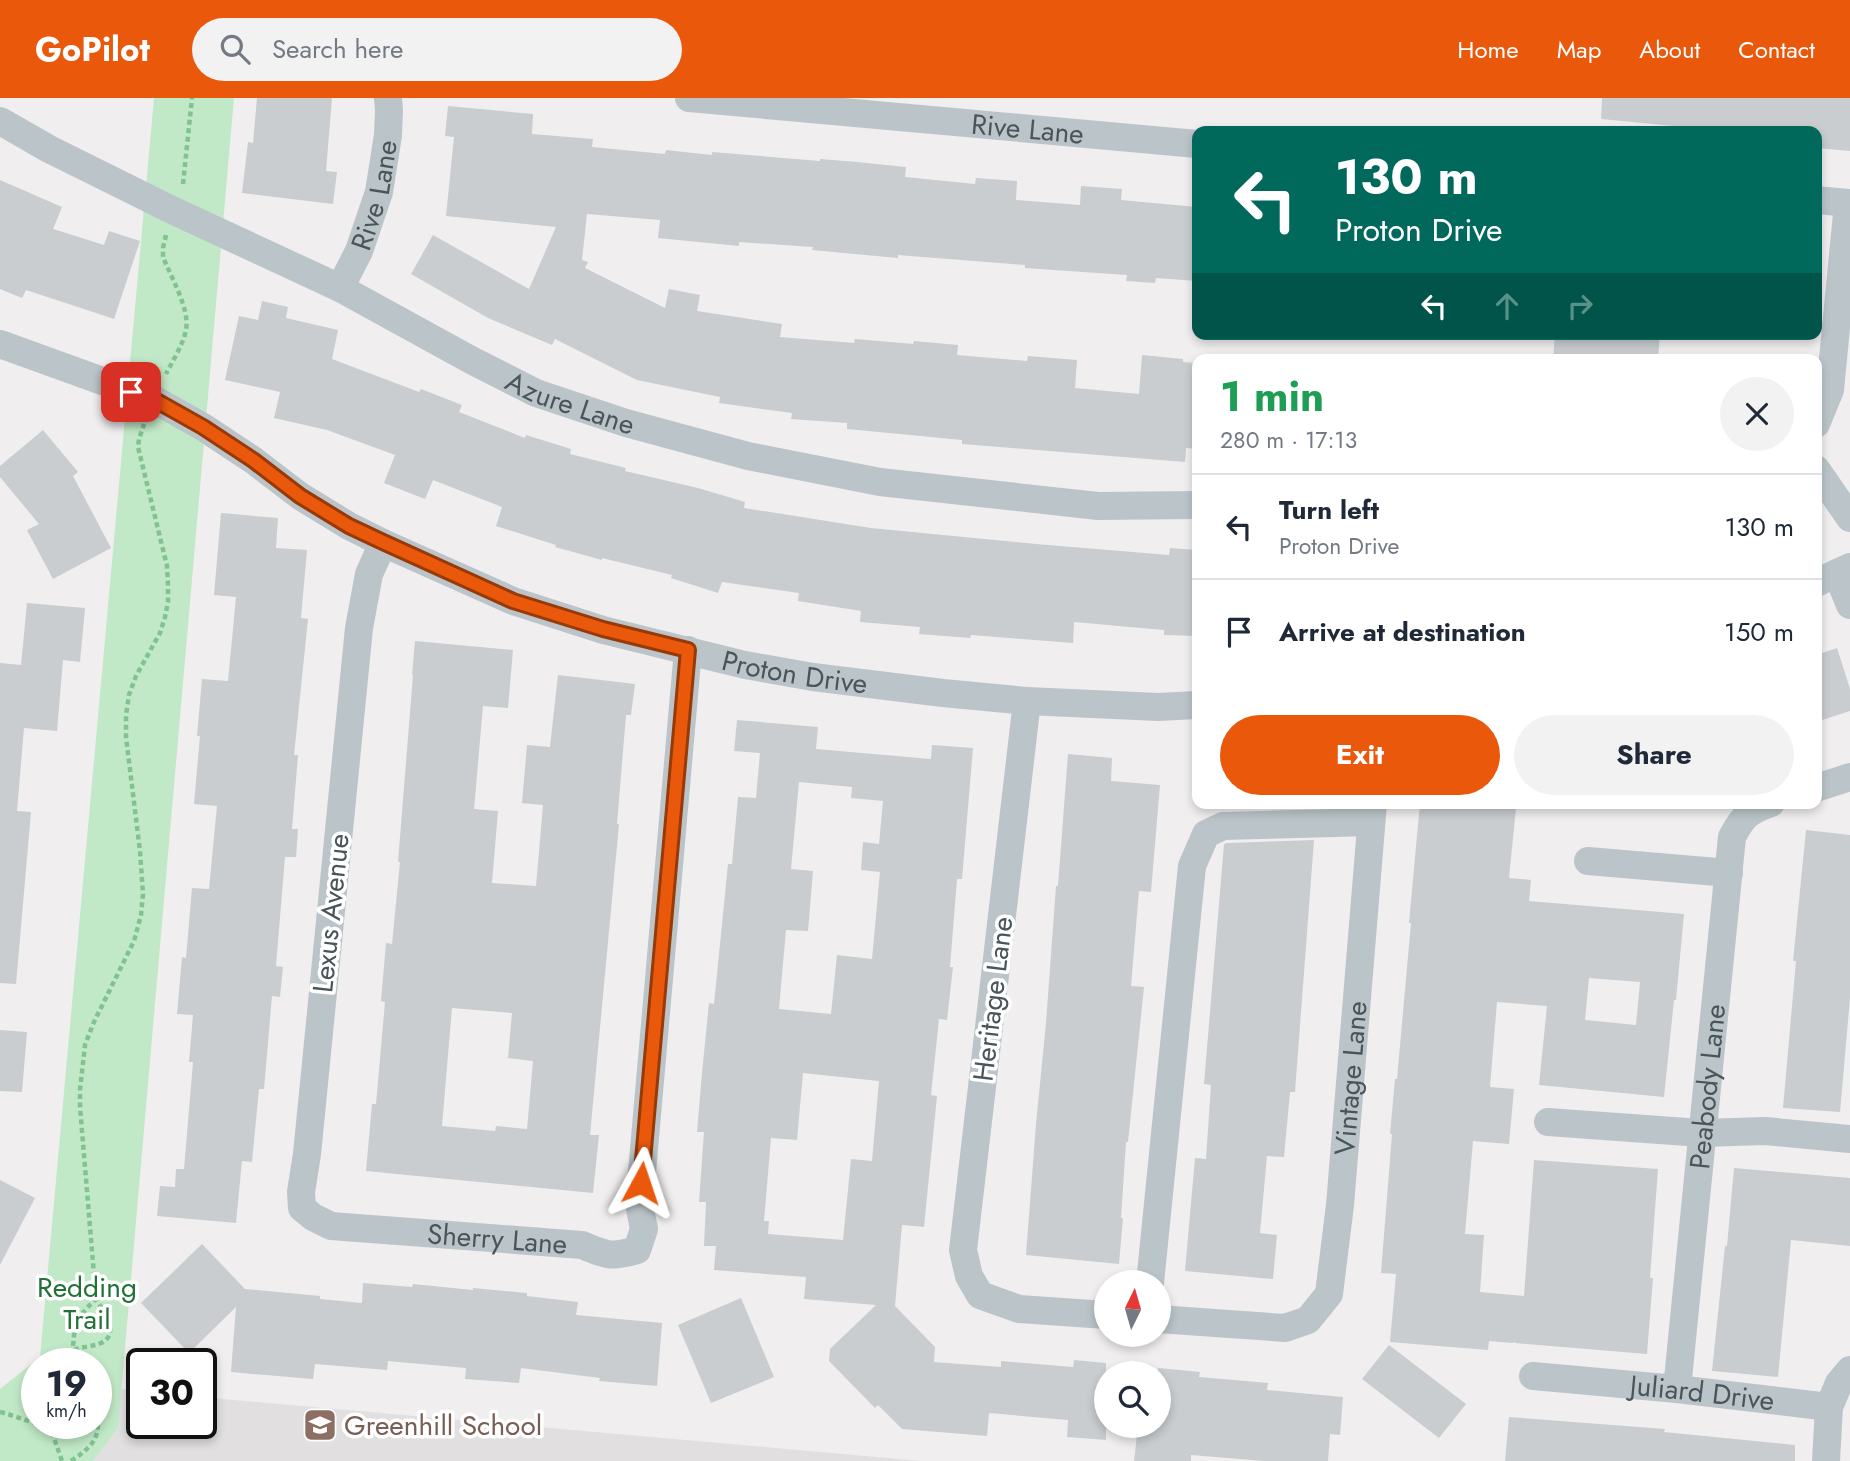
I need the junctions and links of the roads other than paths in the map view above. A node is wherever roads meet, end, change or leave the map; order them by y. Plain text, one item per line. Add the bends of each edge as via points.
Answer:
1 (388, 98) edge
2 (689, 98) edge
3 (0, 121) edge
4 (1192, 144) edge
5 (1822, 201) edge
6 (1849, 203) edge
7 (340, 288) junction
8 (0, 344) edge
9 (1822, 409) edge
10 (1822, 478) edge
11 (1192, 505) edge
12 (1850, 518) edge
13 (383, 542) junction
14 (1834, 574) edge
15 (1850, 606) edge
16 (688, 650) junction
17 (1027, 701) junction
18 (1192, 705) edge
19 (1850, 777) edge
20 (1822, 786) edge
21 (1753, 809) edge
22 (1372, 812) edge
23 (1588, 861) dead end
24 (1730, 873) junction
25 (1548, 1122) dead end
26 (1701, 1133) junction
27 (1850, 1139) edge
28 (376, 1230) joint
29 (1151, 1270) edge
30 (1094, 1314) edge
31 (1171, 1320) edge
32 (1850, 1370) edge
33 (1533, 1376) dead end
34 (1676, 1388) junction
35 (1829, 1407) junction
36 (1826, 1461) edge

1 - 7 street, Rive Lane via 388,135 379,192 359,251
2 - 4 street, Rive Lane
3 - 7 street, Azure Lane via 174,211
5 - 6 street
6 - 9 street via 1830,390
7 - 11 street, Azure Lane via 536,393 748,456 894,484 1098,506
8 - 13 street, Proton Drive via 155,400 253,460 300,496
10 - 12 street
13 - 16 street, Proton Drive via 513,601
13 - 28 street, Lexus Avenue via 369,574 359,628 300,1192 302,1208 313,1217 331,1226
14 - 15 street
16 - 17 street, Proton Drive via 813,677
16 - 28 street, Sherry Lane via 641,1183 644,1228 637,1250 608,1256 582,1245
17 - 18 street, Proton Drive
17 - 30 street, Heritage Lane via 963,1250 979,1295 1019,1309
19 - 20 street
21 - 24 street, Peabody Lane via 1732,837
22 - 29 street via 1223,826 1206,834 1192,866
22 - 31 street, Vintage Lane via 1329,1294 1308,1320 1285,1328
23 - 24 street
24 - 26 street, Peabody Lane
25 - 26 street
26 - 27 street via 1765,1131
26 - 34 street, Peabody Lane
32 - 35 street
33 - 34 street, Juliard Drive
34 - 35 street, Juliard Drive
35 - 36 street

